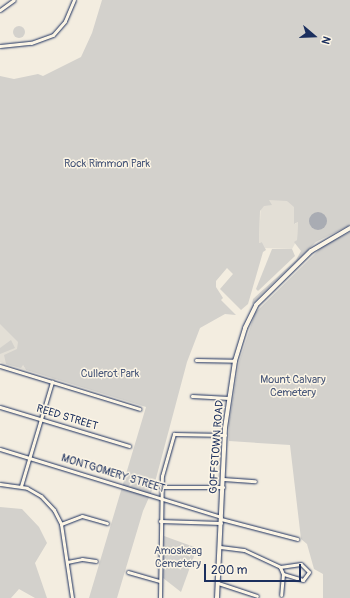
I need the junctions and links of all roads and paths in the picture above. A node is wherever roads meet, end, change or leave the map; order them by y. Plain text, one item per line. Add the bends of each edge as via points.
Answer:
1 (14, 0) edge
2 (74, 0) edge
3 (0, 10) edge
4 (0, 46) edge
5 (350, 228) edge
6 (196, 360) dead end
7 (235, 361) junction
8 (0, 366) edge
9 (52, 382) junction
10 (192, 396) dead end
11 (229, 398) junction
12 (0, 407) edge
13 (140, 409) dead end
14 (40, 420) junction
15 (225, 434) junction
16 (129, 446) dead end
17 (0, 449) edge
18 (29, 458) junction
19 (223, 479) junction
20 (255, 481) dead end
21 (0, 484) edge
22 (21, 486) junction
23 (161, 487) junction
24 (223, 487) junction
25 (160, 498) junction
26 (221, 520) junction
27 (160, 521) junction
28 (107, 523) dead end
29 (61, 524) junction
30 (298, 539) dead end
31 (220, 547) junction
32 (96, 561) dead end
33 (67, 562) junction
34 (280, 567) junction
35 (128, 572) dead end
36 (283, 574) junction
37 (160, 581) junction
38 (218, 583) junction
39 (281, 595) dead end
40 (257, 596) dead end
41 (72, 598) edge
42 (160, 598) edge
43 (217, 598) edge

1 - 3 street
2 - 4 street via 65,21 53,35 32,43
5 - 7 main road, GOFFSTOWN ROAD via 315,247 256,305 248,320
6 - 7 street
7 - 11 main road, GOFFSTOWN ROAD
8 - 9 street
9 - 13 street
9 - 14 street
10 - 11 street
11 - 15 main road, GOFFSTOWN ROAD
12 - 14 street, REED STREET
14 - 16 street, REED STREET
14 - 18 street
15 - 19 main road, GOFFSTOWN ROAD
15 - 23 street via 174,434 162,473
17 - 18 street, MONTGOMERY STREET
18 - 22 street
18 - 25 street, MONTGOMERY STREET
19 - 20 street
19 - 24 main road, GOFFSTOWN ROAD
21 - 22 street
22 - 29 street via 46,501
23 - 24 street
23 - 25 street
24 - 26 main road, GOFFSTOWN ROAD
25 - 26 street, MONTGOMERY STREET
25 - 27 street
26 - 27 street
26 - 30 street
26 - 31 main road, GOFFSTOWN ROAD
27 - 37 street
28 - 29 street via 82,516
29 - 33 street
31 - 34 street via 244,550
31 - 38 main road, GOFFSTOWN ROAD
32 - 33 street
33 - 41 street
34 - 36 street
34 - 36 street via 301,564 309,572 303,580
35 - 37 street
36 - 39 street
37 - 42 street
38 - 40 street
38 - 43 main road, GOFFSTOWN ROAD

